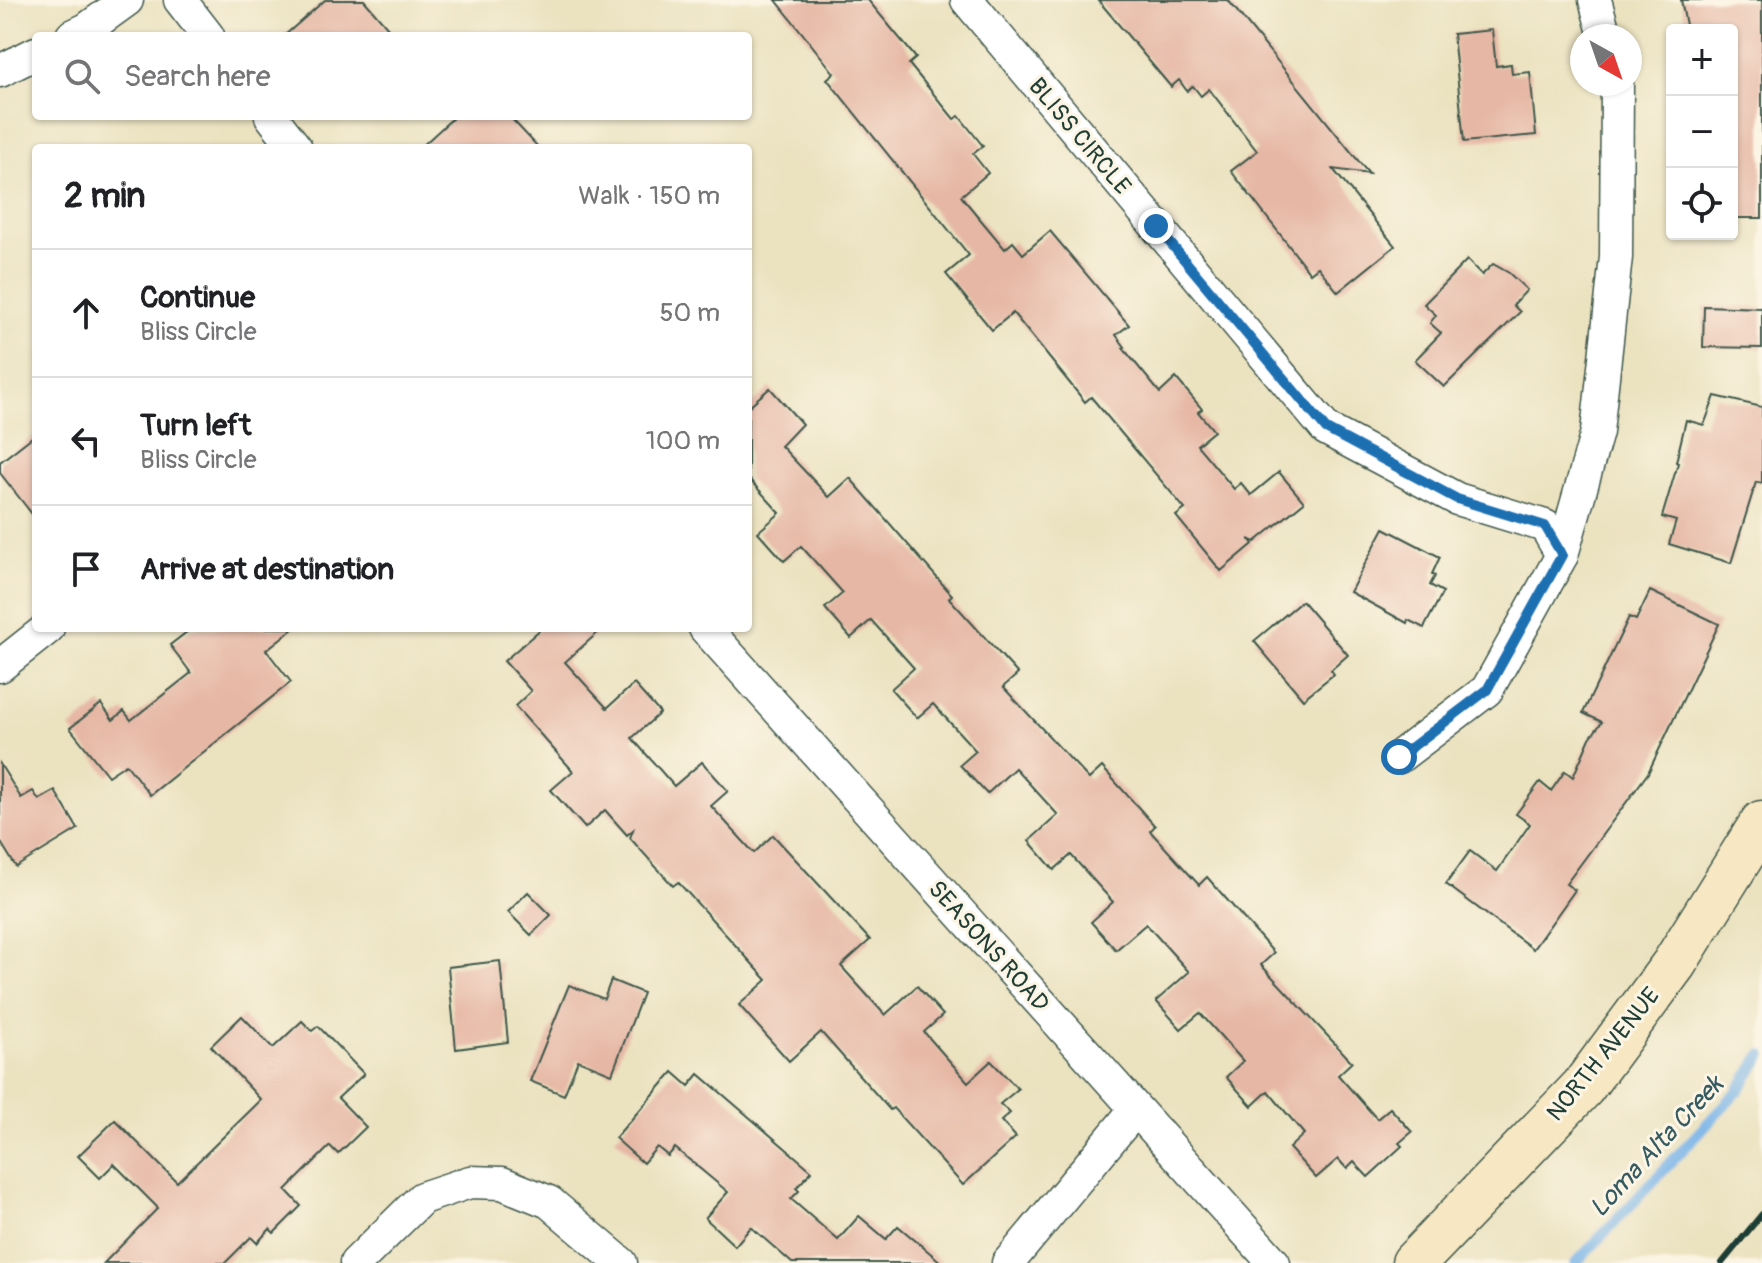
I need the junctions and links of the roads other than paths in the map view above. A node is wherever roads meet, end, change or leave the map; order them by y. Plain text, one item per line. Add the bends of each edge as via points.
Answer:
1 (127, 0) edge
2 (180, 0) edge
3 (967, 0) edge
4 (1595, 0) edge
5 (1602, 24) edge
6 (81, 32) edge
7 (205, 32) edge
8 (32, 55) edge
9 (0, 71) edge
10 (1617, 96) edge
11 (274, 120) edge
12 (293, 144) edge
13 (1562, 555) junction
14 (43, 632) edge
15 (709, 632) edge
16 (0, 666) edge
17 (1399, 757) dead end
18 (1762, 823) edge
19 (1135, 1110) junction
20 (356, 1263) edge
21 (621, 1263) edge
22 (1008, 1263) edge
23 (1274, 1263) edge
24 (1414, 1263) edge

1 - 6 street
2 - 7 street
3 - 13 street, BLISS CIRCLE via 1326,429 1457,499 1545,526
4 - 5 street
8 - 9 street
10 - 13 street via 1616,257 1597,432
11 - 12 street
13 - 17 street via 1487,690
14 - 16 street
15 - 19 street, SEASONS ROAD
18 - 24 main road, NORTH AVENUE via 1674,964 1583,1087
19 - 22 street
19 - 23 street, SEASONS ROAD
20 - 21 street via 422,1198 470,1182 502,1183 549,1202

